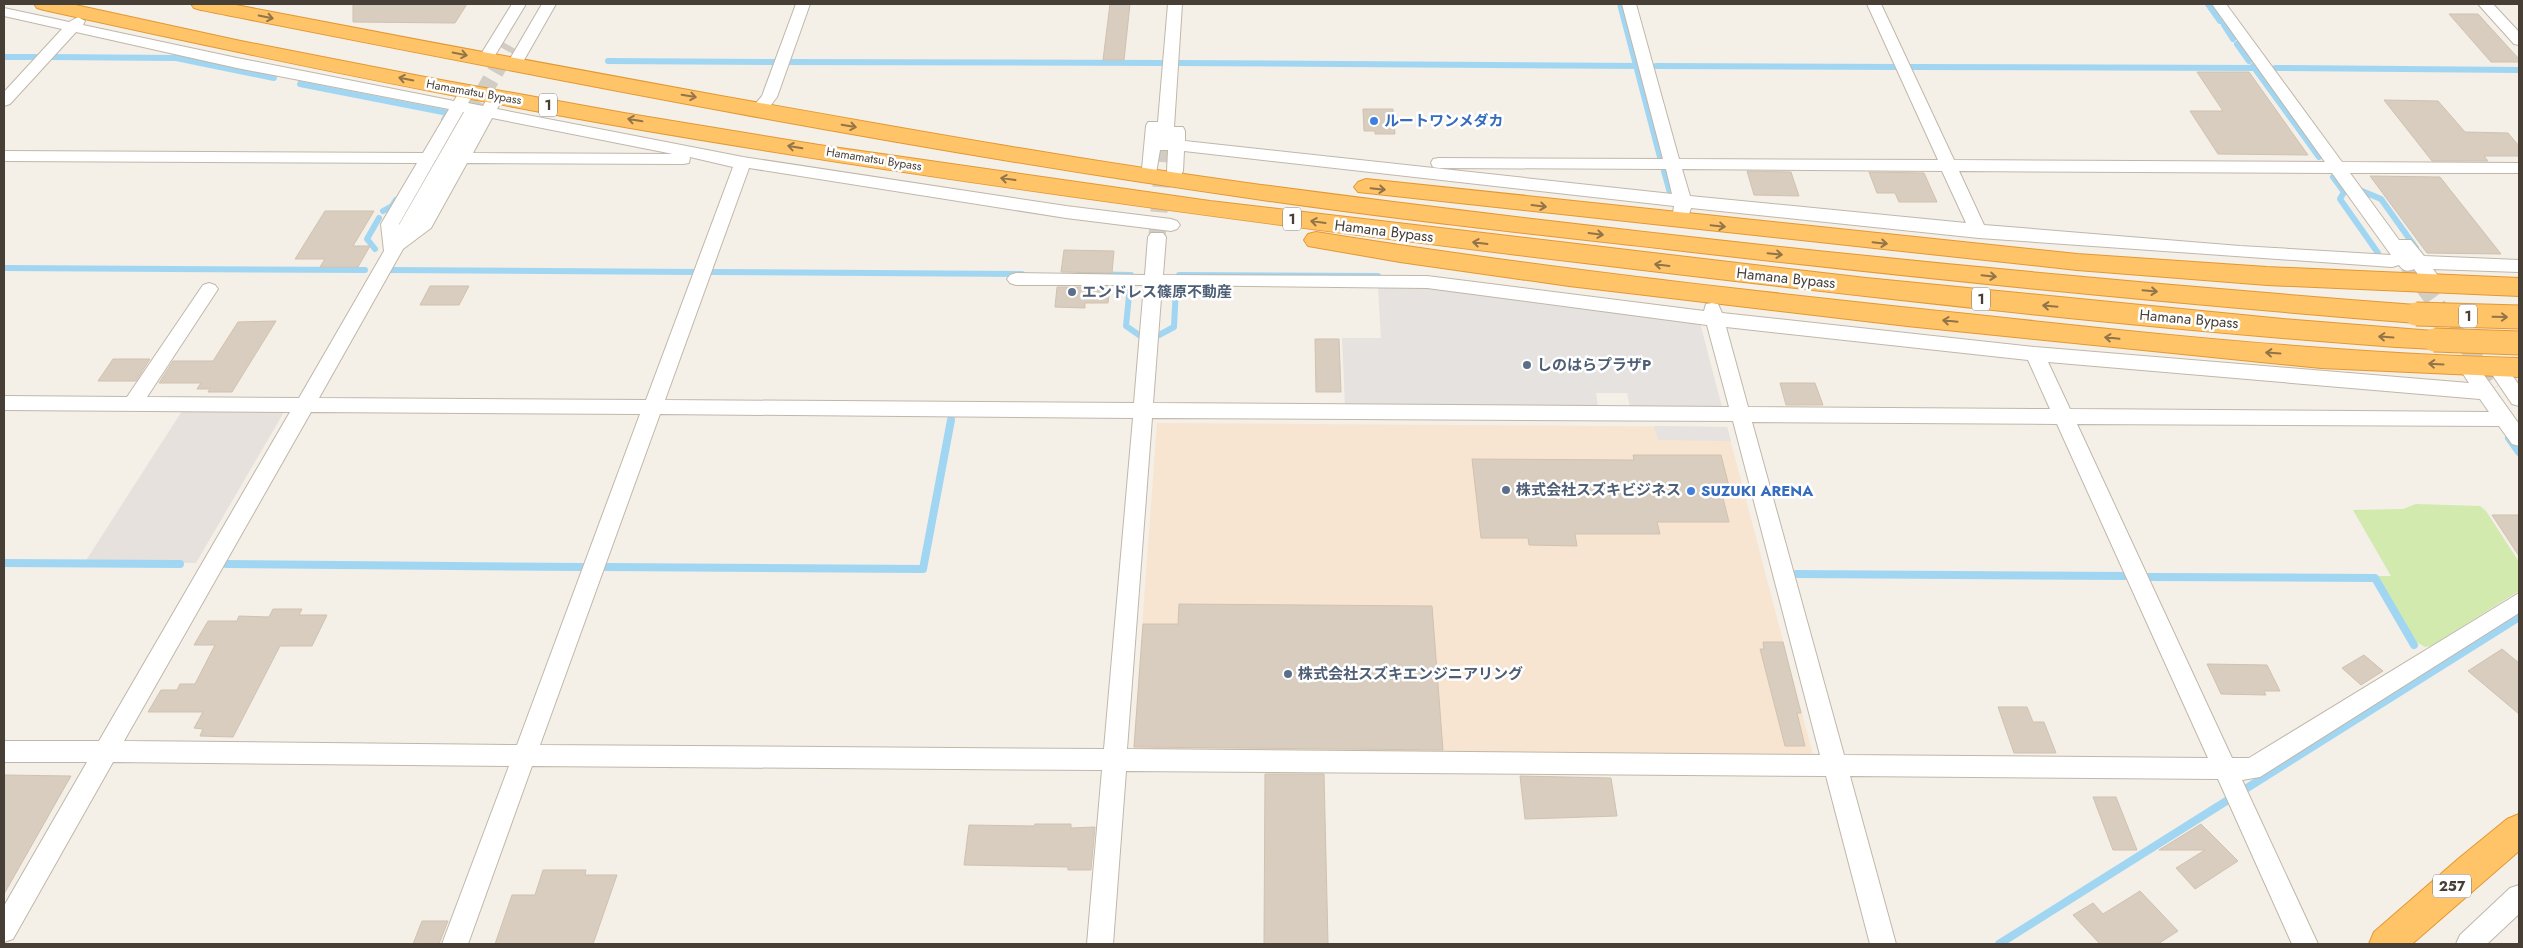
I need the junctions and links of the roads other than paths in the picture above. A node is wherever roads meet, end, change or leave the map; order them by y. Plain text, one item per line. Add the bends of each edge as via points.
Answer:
1 (44, 4) edge
2 (201, 4) edge
3 (519, 4) edge
4 (534, 4) edge
5 (549, 4) edge
6 (803, 4) edge
7 (1175, 4) edge
8 (1629, 4) edge
9 (1874, 4) edge
10 (2218, 4) edge
11 (2485, 4) edge
12 (95, 9) edge
13 (4, 12) edge
14 (71, 27) junction
15 (2519, 41) edge
16 (512, 55) junction
17 (486, 59) junction
18 (1170, 74) junction
19 (4, 101) edge
20 (476, 104) junction
21 (759, 109) junction
22 (1170, 145) junction
23 (4, 156) edge
24 (429, 158) junction
25 (462, 158) junction
26 (744, 162) junction
27 (1068, 164) junction
28 (1672, 164) junction
29 (1949, 166) junction
30 (2337, 167) junction
31 (2519, 168) edge
32 (1150, 169) junction
33 (1404, 170) junction
34 (1174, 171) junction
35 (1056, 186) junction
36 (2355, 192) junction
37 (1682, 212) junction
38 (1158, 221) junction
39 (1979, 232) junction
40 (392, 250) junction
41 (2519, 266) edge
42 (2406, 268) junction
43 (1016, 279) dead end
44 (1140, 280) junction
45 (1167, 280) junction
46 (2519, 288) edge
47 (209, 289) dead end
48 (1710, 295) junction
49 (2519, 317) edge
50 (1714, 319) junction
51 (1149, 334) junction
52 (2519, 343) edge
53 (2035, 354) junction
54 (2499, 379) edge
55 (2519, 399) edge
56 (4, 403) edge
57 (132, 404) junction
58 (304, 405) junction
59 (653, 407) junction
60 (1143, 410) junction
61 (1740, 414) junction
62 (2063, 416) junction
63 (2512, 419) edge
64 (2519, 439) edge
65 (2519, 602) edge
66 (4, 750) edge
67 (106, 751) junction
68 (525, 756) junction
69 (1115, 760) junction
70 (1835, 766) junction
71 (2225, 769) junction
72 (2519, 830) edge
73 (2519, 897) edge
74 (4, 930) edge
75 (455, 944) edge
76 (1100, 944) edge
77 (1883, 944) edge
78 (2305, 944) edge
79 (2386, 944) edge
80 (2469, 944) edge

1 - 12 highway, Hamamatsu Bypass / 1
2 -> 17 highway, Hamamatsu Bypass / 1
3 - 17 street
4 - 16 street
5 - 16 street
6 - 21 street via 769,97
7 - 18 street
8 - 28 street
9 - 29 street
10 - 30 street
11 - 15 street
12 - 14 street
20 -> 12 highway, Hamamatsu Bypass / 1
13 - 14 street
14 - 19 street
14 - 20 street via 237,63
16 - 17 highway, Hamamatsu Bypass / 1
16 -> 21 highway, Hamamatsu Bypass / 1
18 - 22 street via 1180,96
18 - 32 street via 1156,96
20 - 24 street
20 - 25 street
20 - 26 street
35 -> 20 highway, Hamamatsu Bypass / 1 via 716,134
20 - 40 street
21 -> 27 highway, Hamamatsu Bypass / 1
22 - 33 street
22 - 34 street
23 - 24 street
24 - 40 street via 390,224
25 - 26 street
25 - 40 street via 425,224
26 - 38 street via 1066,212
26 - 59 street
27 - 32 highway
27 -> 49 highway, Hamana Bypass / 1, bridge via 1253,191 1683,244 2334,309
28 - 29 street
28 - 33 street via 1405,163
28 - 37 street
29 - 30 street
29 - 39 street
30 - 31 street
30 - 36 street
32 - 34 highway
33 - 37 street
34 -> 37 highway
35 - 38 highway
52 -> 35 highway, Hamana Bypass / 1, bridge via 2347,334 2027,304 1693,268
36 - 42 street via 2386,218
36 - 42 street via 2360,218
37 - 39 street
37 -> 42 highway via 2077,262 2258,276
38 - 44 street
38 - 45 street
38 - 48 highway via 1294,236 1448,261
38 - 51 street
39 - 42 street
40 - 58 street
41 - 42 street
42 - 46 highway via 2435,284
43 - 44 street
44 - 51 street via 1138,305
45 - 50 street via 1427,282
45 - 51 street via 1165,305
47 - 57 street
48 - 50 street
54 -> 48 highway via 2467,366 2255,352
50 - 53 street
50 - 61 street
51 - 60 street
53 - 54 street
53 - 62 street
54 - 55 street
54 - 63 street
56 - 57 street
57 - 58 street
58 - 59 street
58 - 67 street
59 - 60 street
59 - 68 street
60 - 61 street
60 - 69 street
61 - 62 street
61 - 70 street
62 - 63 street
62 - 71 street
63 - 64 street
65 - 71 street via 2252,769
66 - 67 street
67 - 68 street
67 - 74 street
68 - 69 street
68 - 75 street
69 - 70 street
69 - 76 street
70 - 71 street
70 - 77 street
71 - 78 street
72 - 79 highway, 257
73 - 80 street

